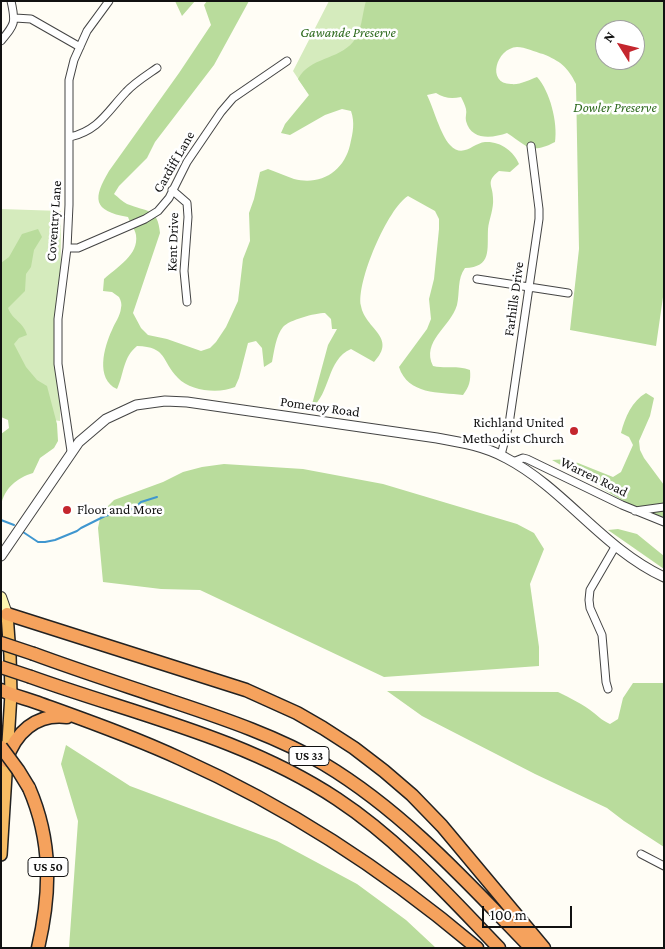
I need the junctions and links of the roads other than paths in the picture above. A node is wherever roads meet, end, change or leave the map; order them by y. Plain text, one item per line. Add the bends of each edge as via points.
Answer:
1 (11, 1) edge
2 (109, 1) edge
3 (15, 18) junction
4 (1, 41) edge
5 (80, 47) junction
6 (287, 60) dead end
7 (157, 68) dead end
8 (70, 137) junction
9 (531, 146) dead end
10 (172, 190) junction
11 (67, 248) junction
12 (477, 279) dead end
13 (529, 287) junction
14 (568, 294) dead end
15 (187, 302) dead end
16 (72, 452) junction
17 (501, 455) junction
18 (513, 462) junction
19 (664, 507) edge
20 (635, 511) junction
21 (664, 522) edge
22 (615, 547) junction
23 (1, 556) edge
24 (664, 577) edge
25 (1, 597) edge
26 (6, 614) junction
27 (1, 643) edge
28 (1, 667) edge
29 (608, 689) dead end
30 (6, 692) edge
31 (80, 719) junction
32 (1, 747) edge
33 (6, 761) junction
34 (641, 854) dead end
35 (1, 855) edge
36 (664, 866) edge
37 (38, 948) edge
38 (477, 948) edge
39 (499, 948) edge
40 (531, 948) edge
41 (544, 948) edge

1 - 3 street
2 - 5 street, Coventry Lane via 87,31
3 - 4 street
3 - 5 street via 31,19
5 - 8 street, Coventry Lane via 69,80
6 - 10 street, Cardiff Lane via 234,98 221,112
7 - 8 street via 127,90 97,125
8 - 11 street, Coventry Lane
9 - 13 street, Farhills Drive via 540,209
10 - 11 street, Cardiff Lane via 158,210 145,219 78,248
10 - 15 street, Kent Drive via 187,203 184,271
11 - 16 street, Coventry Lane via 58,319 58,364
12 - 13 street
13 - 14 street
13 - 17 street, Farhills Drive via 509,424
16 - 17 street, Pomeroy Road via 90,431 115,414 136,405 173,400 444,439
16 - 23 street, Pomeroy Road
17 - 18 street, Pomeroy Road
18 - 20 street, Warren Road via 527,459
18 - 22 street, Pomeroy Road via 540,481
19 - 20 street
20 - 21 street, Warren Road
22 - 24 street, Pomeroy Road
22 - 29 street via 590,590 588,600 602,635
25 - 26 main road
26 - 30 highway via 10,655
26 - 41 highway via 246,690 323,728 412,795
27 - 40 highway, US 33, bridge via 234,723 324,764 405,823
28 - 39 highway, US 33, bridge via 213,738 322,789 400,847
30 - 31 highway
30 - 33 highway
31 - 33 highway via 59,716 32,724 10,748
31 - 38 highway via 181,759 295,817 392,879
32 - 37 highway, US 50, bridge via 28,788 43,829 48,859 48,891
33 - 35 highway
34 - 36 street

